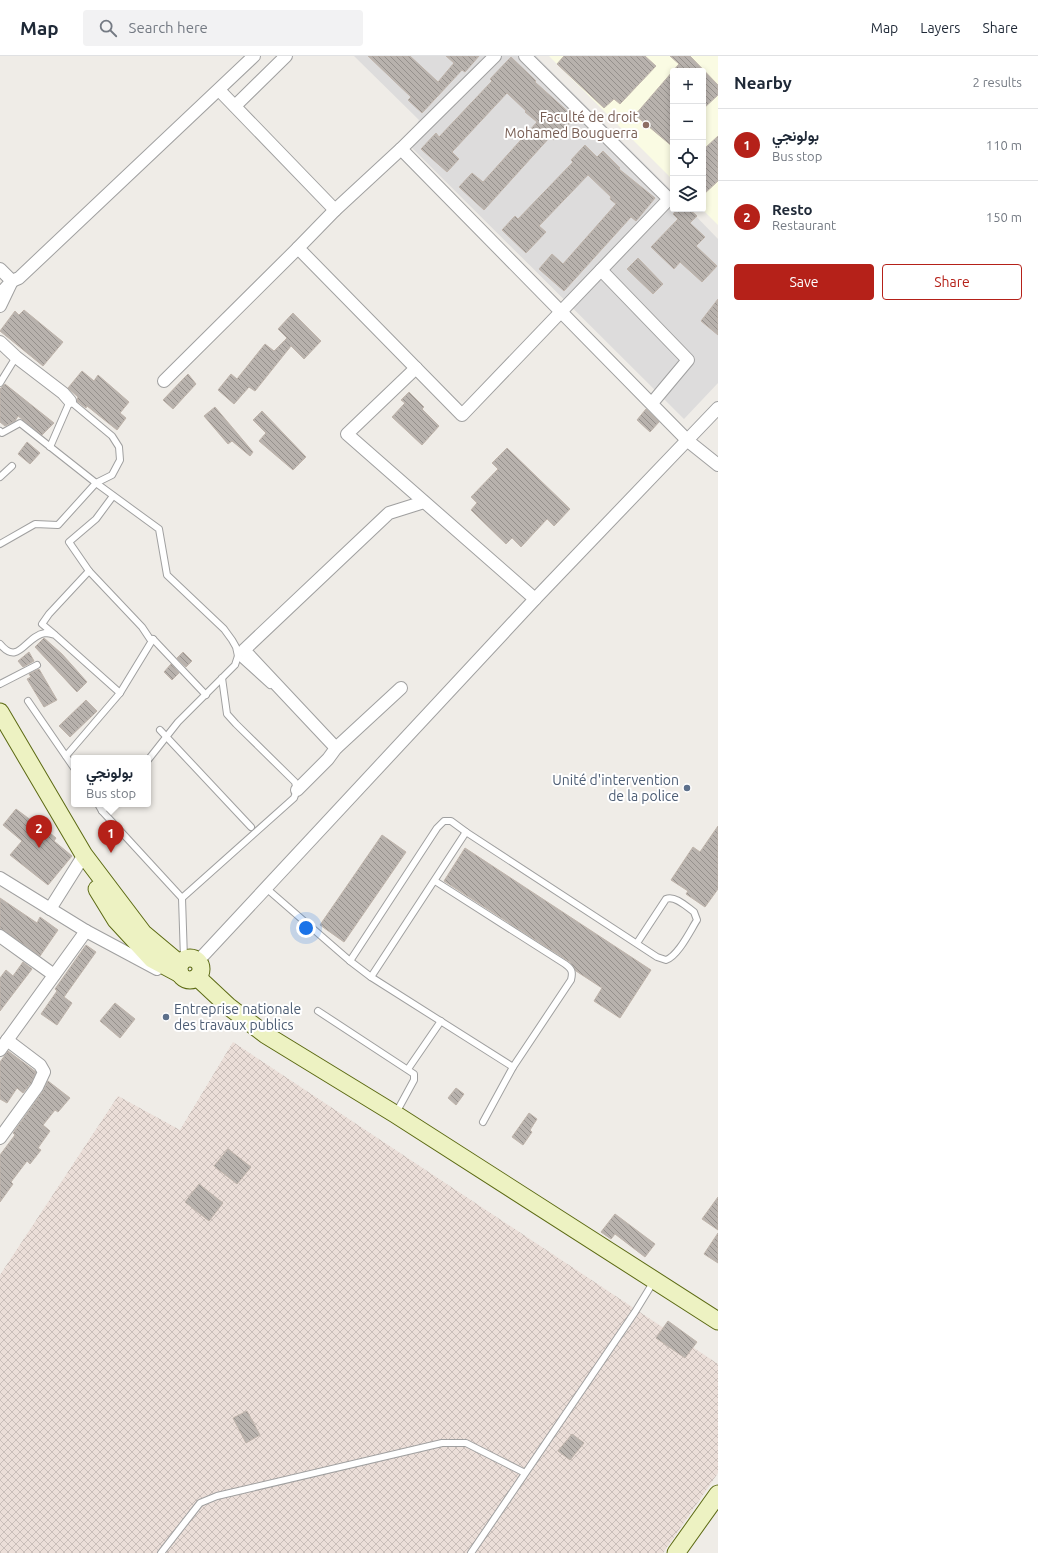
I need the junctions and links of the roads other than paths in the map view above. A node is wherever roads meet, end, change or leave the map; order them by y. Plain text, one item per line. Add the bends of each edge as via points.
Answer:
1 (254, 56) edge
2 (286, 56) edge
3 (495, 56) edge
4 (525, 56) edge
5 (218, 90) junction
6 (235, 106) junction
7 (401, 149) junction
8 (335, 210) junction
9 (298, 248) junction
10 (0, 269) edge
11 (601, 270) junction
12 (12, 282) junction
13 (0, 294) edge
14 (0, 306) edge
15 (562, 311) junction
16 (0, 342) edge
17 (16, 357) junction
18 (416, 368) junction
19 (164, 381) dead end
20 (0, 383) edge
21 (70, 401) junction
22 (652, 403) junction
23 (718, 408) edge
24 (0, 431) edge
25 (688, 440) junction
26 (50, 447) junction
27 (718, 464) edge
28 (12, 466) dead end
29 (0, 477) edge
30 (96, 483) junction
31 (113, 496) junction
32 (424, 502) junction
33 (0, 544) edge
34 (89, 571) junction
35 (535, 600) junction
36 (55, 635) junction
37 (153, 639) junction
38 (0, 644) edge
39 (238, 656) junction
40 (37, 665) dead end
41 (222, 678) junction
42 (0, 684) edge
43 (401, 688) dead end
44 (120, 693) junction
45 (206, 695) junction
46 (28, 701) dead end
47 (0, 712) edge
48 (160, 730) dead end
49 (167, 737) junction
50 (336, 748) junction
51 (66, 756) junction
52 (151, 756) edge
53 (71, 764) edge
54 (297, 790) junction
55 (100, 807) edge
56 (106, 807) edge
57 (102, 811) junction
58 (250, 827) dead end
59 (466, 832) junction
60 (84, 855) junction
61 (0, 878) edge
62 (435, 881) junction
63 (266, 888) junction
64 (182, 898) junction
65 (50, 909) junction
66 (86, 931) junction
67 (0, 936) edge
68 (637, 943) junction
69 (350, 961) junction
70 (187, 969) junction
71 (54, 974) junction
72 (371, 977) junction
73 (318, 1011) dead end
74 (441, 1022) junction
75 (3, 1045) edge
76 (513, 1067) junction
77 (408, 1069) junction
78 (395, 1114) junction
79 (483, 1122) dead end
80 (0, 1138) edge
81 (655, 1279) junction
82 (718, 1321) edge
83 (525, 1474) junction
84 (718, 1494) edge
85 (161, 1553) edge
86 (471, 1553) edge
87 (676, 1553) edge

1 - 5 street
2 - 6 street
3 - 7 street
4 - 11 street via 669,199
5 - 6 street
5 - 12 street
6 - 8 street
7 - 8 street
7 - 15 street
8 - 9 street
9 - 18 street
9 - 19 street
10 - 12 street
11 - 15 street
11 - 22 street via 688,360
12 - 13 street
12 - 14 street
15 - 18 street via 462,415
15 - 22 street
16 - 17 street
17 - 20 lane
17 - 21 street
18 - 32 street via 347,434
21 - 26 lane
21 - 30 lane via 112,436 119,447 120,460 112,475
22 - 25 street
23 - 25 street
24 - 26 lane via 2,433 20,423
25 - 27 street
25 - 35 street
26 - 30 lane
28 - 29 lane
30 - 31 lane
30 - 33 lane via 58,525 35,524
31 - 34 lane via 96,519 69,542
31 - 39 lane via 159,529 167,575 224,629 236,647
32 - 35 street
32 - 50 street via 389,513 244,650
34 - 36 lane via 42,624
34 - 37 lane via 142,627 150,640
35 - 63 street
36 - 38 lane via 46,633 35,637 17,652 11,653
36 - 44 lane
37 - 44 lane
37 - 45 lane
39 - 41 lane via 235,665
39 - 50 lane
40 - 42 lane
41 - 45 lane
41 - 54 lane via 227,714 295,782
43 - 50 street
44 - 51 lane
45 - 49 lane via 178,722
46 - 51 lane
47 - 60 main road
48 - 49 lane
49 - 52 lane
49 - 58 lane
50 - 54 street
51 - 53 lane
54 - 64 lane via 287,806
55 - 57 lane
56 - 57 lane
57 - 64 lane
59 - 62 lane
59 - 68 lane
59 - 69 lane via 451,821 444,821 437,828
60 - 65 street
60 - 70 main road via 143,933
61 - 65 street
62 - 72 lane
62 - 76 lane via 566,964 573,973 571,980
63 - 69 lane
63 - 70 street
64 - 70 lane
65 - 66 street
66 - 70 street via 156,969
66 - 71 street
67 - 71 street
68 - 68 lane via 657,957 670,959 697,920 694,912 674,898 666,899
69 - 72 lane
70 - 78 main road via 228,1006 266,1035
71 - 75 street
72 - 74 lane
73 - 77 lane
74 - 76 lane
74 - 77 lane
75 - 80 street via 40,1065 44,1072 37,1087
76 - 79 lane
77 - 78 lane via 414,1074 414,1080
78 - 81 main road
81 - 82 main road
81 - 83 lane
83 - 85 lane via 466,1443 442,1443 217,1496 200,1503
83 - 86 lane
84 - 87 main road

